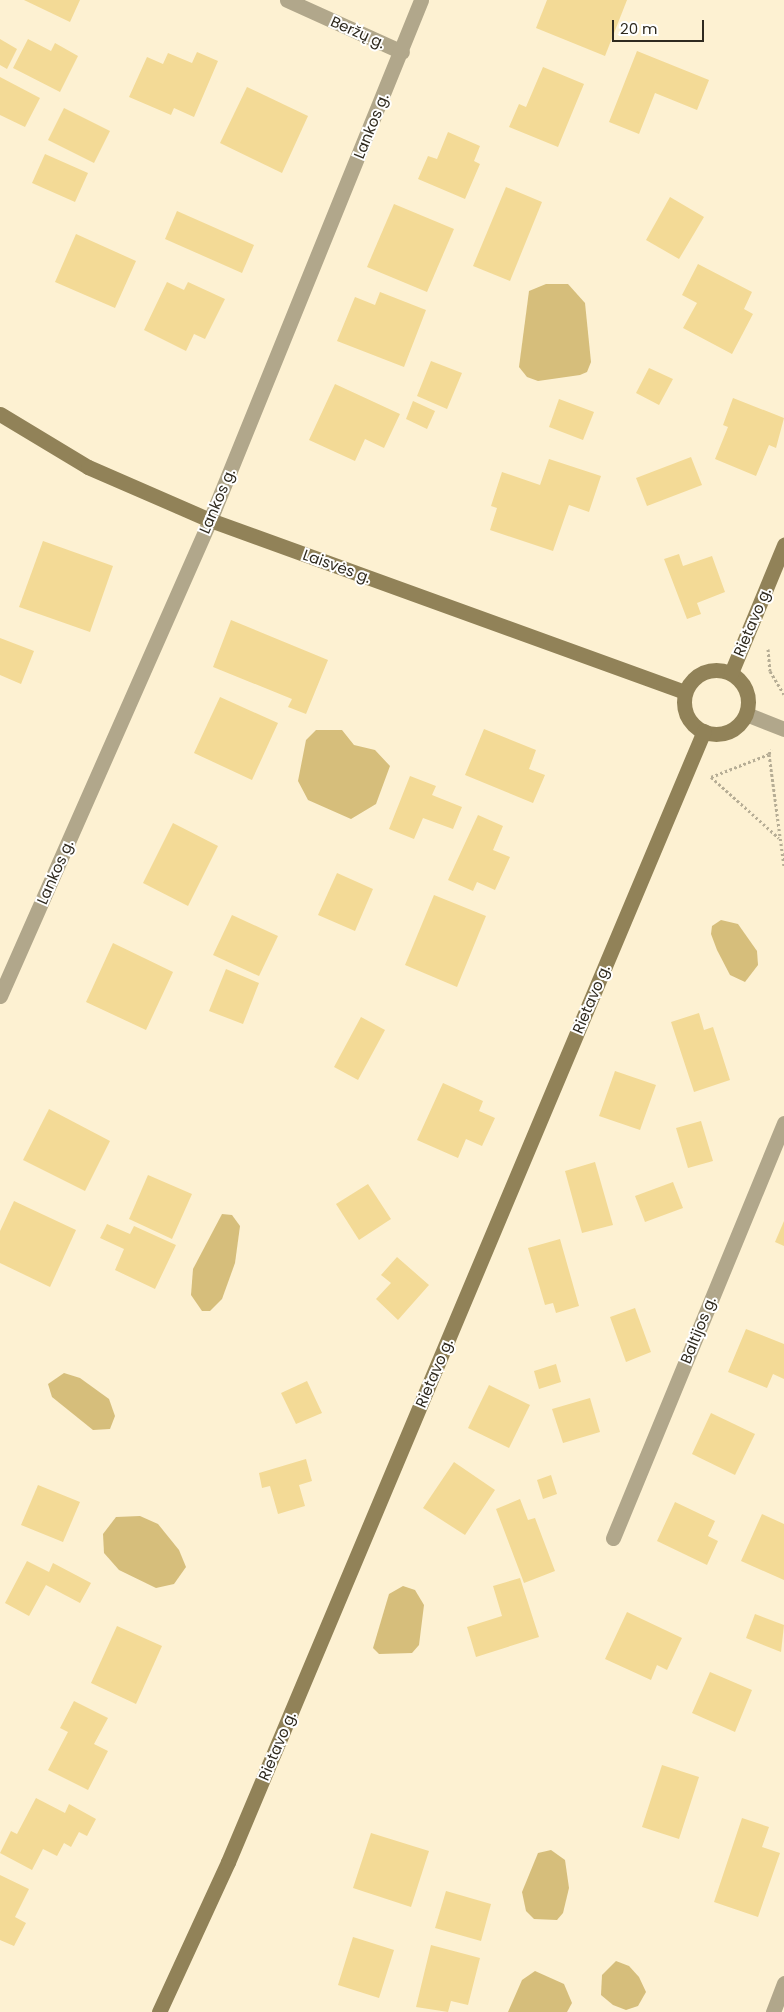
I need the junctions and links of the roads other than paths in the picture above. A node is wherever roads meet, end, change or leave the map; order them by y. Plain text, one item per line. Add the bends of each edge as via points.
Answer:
1 (287, 0) edge
2 (421, 0) edge
3 (402, 52) junction
4 (0, 414) edge
5 (210, 520) junction
6 (784, 545) edge
7 (731, 672) junction
8 (685, 692) junction
9 (746, 714) junction
10 (781, 728) edge
11 (704, 731) junction
12 (0, 996) edge
13 (784, 1123) edge
14 (612, 1538) dead end
15 (784, 1983) edge
16 (159, 2012) edge
17 (773, 2012) edge

1 - 3 street, Beržų g.
2 - 3 street, Lankos g.
3 - 5 street, Lankos g.
4 - 5 main road, Laisvės g. via 88,467
5 - 8 main road, Laisvės g.
5 - 12 street, Lankos g.
6 - 7 main road, Rietavo g.
7 - 8 main road via 709,670 691,682
7 - 9 main road via 744,686
8 - 11 main road via 689,719
9 - 10 street
9 - 11 main road via 728,732
11 - 16 main road, Rietavo g. via 228,1862
13 - 14 street, Baltijos g.
15 - 17 street

